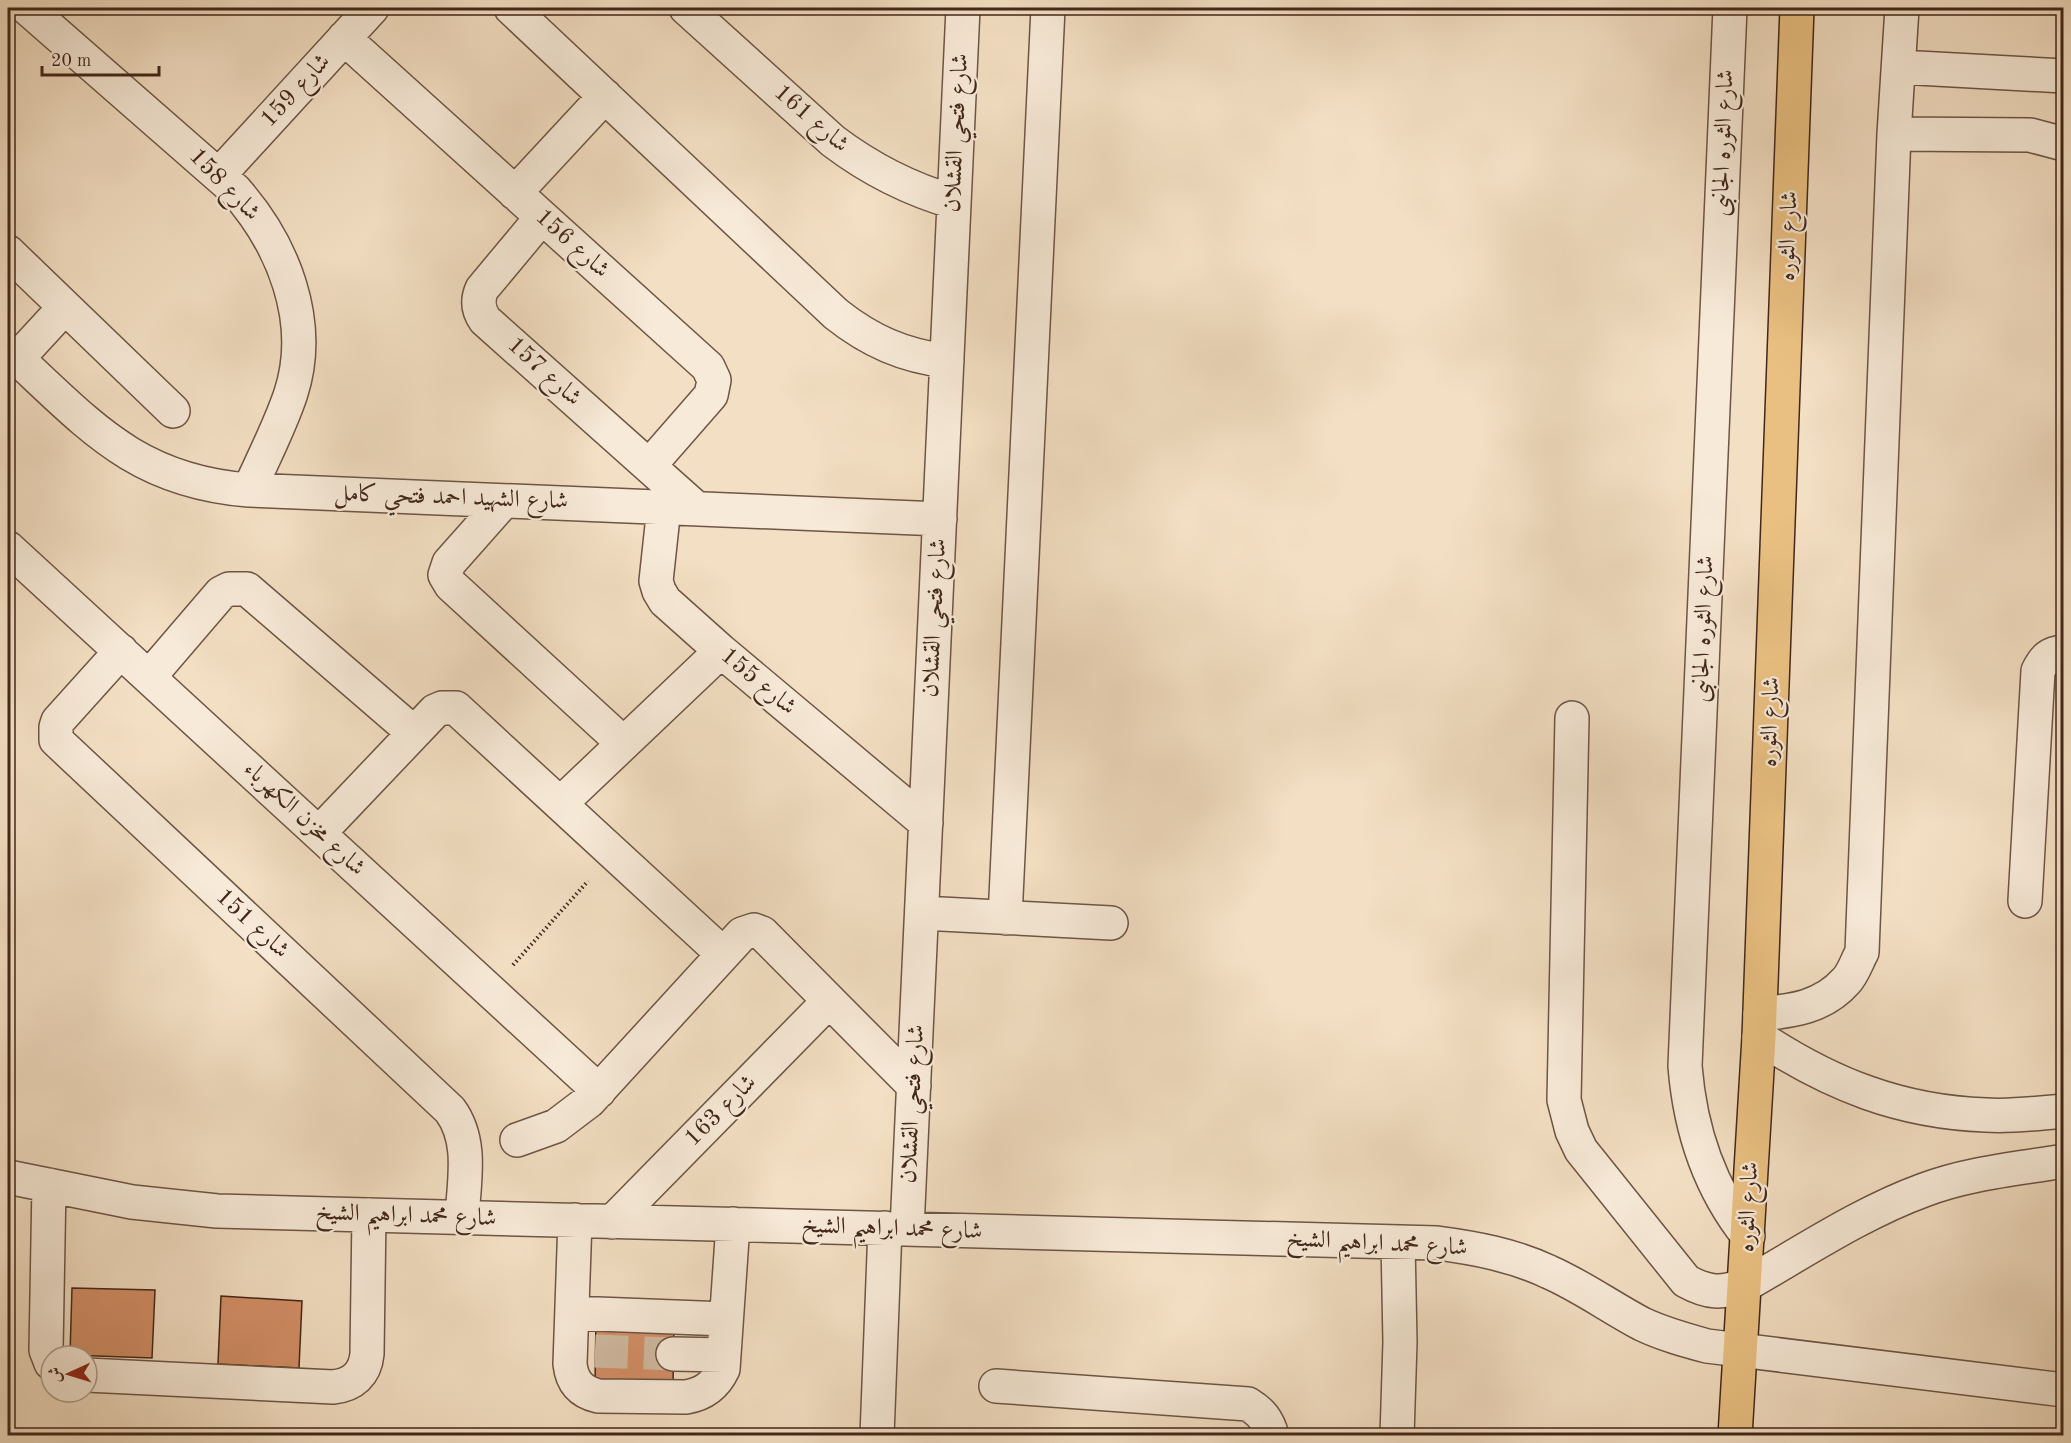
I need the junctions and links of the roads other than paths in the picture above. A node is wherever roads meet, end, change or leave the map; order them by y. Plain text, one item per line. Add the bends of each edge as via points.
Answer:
1 (20, 8) edge
2 (27, 8) edge
3 (372, 8) edge
4 (511, 8) edge
5 (686, 8) edge
6 (963, 8) edge
7 (1048, 8) edge
8 (1730, 8) edge
9 (1797, 8) edge
10 (1902, 8) edge
11 (8, 20) edge
12 (344, 38) junction
13 (1899, 67) junction
14 (2064, 76) edge
15 (605, 96) junction
16 (1894, 134) junction
17 (2064, 144) edge
18 (219, 175) junction
19 (515, 193) junction
20 (954, 202) junction
21 (542, 217) junction
22 (8, 252) edge
23 (65, 307) junction
24 (13, 355) edge
25 (947, 361) junction
26 (173, 411) dead end
27 (648, 466) junction
28 (249, 490) junction
29 (504, 501) junction
30 (664, 507) junction
31 (697, 509) junction
32 (940, 519) junction
33 (8, 548) edge
34 (121, 651) junction
35 (720, 651) junction
36 (2064, 652) edge
37 (149, 677) junction
38 (1572, 718) dead end
39 (414, 733) junction
40 (622, 743) junction
41 (561, 803) junction
42 (926, 823) junction
43 (319, 833) junction
44 (2025, 902) dead end
45 (922, 913) junction
46 (1005, 918) junction
47 (1111, 923) dead end
48 (723, 954) junction
49 (829, 1001) junction
50 (1760, 1026) junction
51 (914, 1086) junction
52 (599, 1091) junction
53 (2064, 1111) edge
54 (517, 1140) dead end
55 (2064, 1161) edge
56 (22, 1181) edge
57 (369, 1215) junction
58 (462, 1217) junction
59 (575, 1220) junction
60 (612, 1222) junction
61 (733, 1224) junction
62 (896, 1229) junction
63 (1748, 1236) junction
64 (1398, 1242) junction
65 (1745, 1285) junction
66 (572, 1313) junction
67 (726, 1318) junction
68 (45, 1344) edge
69 (1741, 1350) junction
70 (673, 1354) tunnel mouth
71 (724, 1355) junction
72 (99, 1376) edge
73 (996, 1386) dead end
74 (2064, 1390) edge
75 (877, 1436) edge
76 (1272, 1436) edge
77 (1397, 1436) edge
78 (1735, 1436) edge

1 - 11 street
2 - 18 street, شارع 158
3 - 12 street, شارع 159
4 - 15 street
5 - 20 street, شارع 161 via 833,141 890,178
6 - 20 street, شارع فتحي القشلان
7 - 46 street
8 - 63 street, شارع الثوره الجانبى via 1685,1066 1690,1112 1703,1156 1721,1198
9 - 50 highway, شارع الثوره
10 - 13 street
12 - 18 street, شارع 159
12 - 19 street, شارع 156
13 - 14 street
13 - 16 street
15 - 19 street
15 - 25 street via 852,327 887,347
16 - 17 street via 2030,135
16 - 50 street via 1862,952 1847,981 1823,1001
18 - 28 street, شارع 158 via 254,211 269,234 281,258 296,311 297,365 291,393
19 - 21 street, شارع 156
20 - 25 street, شارع فتحي القشلان
21 - 27 street, شارع 157 via 482,289 478,297 480,313
21 - 27 street, شارع 156 via 708,367 714,380 707,401
22 - 23 street
23 - 24 street
23 - 26 street
24 - 28 street, شارع الشهيد احمد فتحي كامل via 98,432 137,459 203,484
25 - 32 street, شارع فتحي القشلان
27 - 31 street, شارع 157
28 - 29 street, شارع الشهيد احمد فتحي كامل
29 - 30 street, شارع الشهيد احمد فتحي كامل
29 - 40 street via 449,563 445,575 451,585
30 - 31 street, شارع الشهيد احمد فتحي كامل
30 - 35 street, شارع 155 via 658,591
31 - 32 street, شارع الشهيد احمد فتحي كامل
32 - 42 street, شارع فتحي القشلان
33 - 34 street, شارع مخزن الكهرباء
34 - 37 street, شارع مخزن الكهرباء
34 - 58 street, شارع 151 via 58,721 56,740 450,1110 461,1129 465,1152
35 - 40 street
35 - 42 street, شارع 155
36 - 44 street via 2044,659 2038,672
37 - 39 street via 221,593 247,589
37 - 43 street, شارع مخزن الكهرباء
38 - 65 street via 1564,1100 1567,1116 1581,1150 1686,1281 1715,1292
39 - 41 street via 435,711 456,708
39 - 43 street
40 - 41 street
41 - 48 street
42 - 45 street, شارع فتحي القشلان
43 - 52 street, شارع مخزن الكهرباء
45 - 46 street
45 - 51 street, شارع فتحي القشلان
46 - 47 street
48 - 49 street via 745,931 758,932
48 - 52 street
49 - 51 street
49 - 60 street, شارع 163
50 - 53 street via 1793,1060 1830,1079 1907,1106 1989,1116
50 - 63 highway, شارع الثوره
51 - 62 street, شارع فتحي القشلان
52 - 54 street via 556,1126
55 - 65 street via 1970,1176 1925,1189 1882,1207
56 - 57 street, شارع محمد ابراهيم الشيخ via 175,1208
56 - 68 street
57 - 58 street, شارع محمد ابراهيم الشيخ
57 - 72 street via 366,1365 353,1381 333,1387
58 - 59 street, شارع محمد ابراهيم الشيخ
59 - 60 street, شارع محمد ابراهيم الشيخ
59 - 66 street
60 - 61 street, شارع محمد ابراهيم الشيخ
61 - 62 street, شارع محمد ابراهيم الشيخ
61 - 67 street
62 - 64 street, شارع محمد ابراهيم الشيخ
62 - 75 street, شارع فتحي القشلان
63 - 65 highway, شارع الثوره
64 - 69 street, شارع محمد ابراهيم الشيخ via 1474,1248 1511,1257 1581,1287 1643,1324 1674,1337
64 - 77 street
65 - 69 highway, شارع الثوره
66 - 67 street
66 - 71 street via 582,1351 571,1373 575,1382 590,1394 696,1396 719,1378
67 - 71 street
69 - 74 street, شارع محمد ابراهيم الشيخ
69 - 78 highway, شارع الثوره
70 - 71 street
73 - 76 street via 1248,1404 1263,1415

